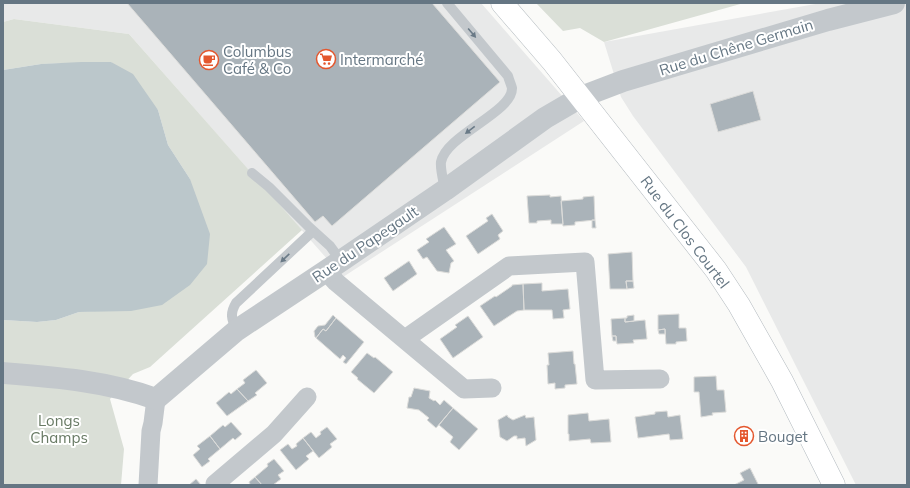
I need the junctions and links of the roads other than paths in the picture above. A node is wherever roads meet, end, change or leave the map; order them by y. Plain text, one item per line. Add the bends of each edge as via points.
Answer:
1 (447, 3) edge
2 (502, 3) edge
3 (894, 3) edge
4 (581, 97) junction
5 (252, 173) dead end
6 (445, 190) junction
7 (313, 231) junction
8 (333, 266) junction
9 (237, 330) junction
10 (405, 339) junction
11 (3, 373) edge
12 (660, 379) dead end
13 (492, 388) dead end
14 (307, 397) dead end
15 (156, 399) junction
16 (148, 485) edge
17 (215, 485) edge
18 (834, 485) edge

1 -> 6 lane via 508,76 512,89 507,101 445,153 441,163
2 - 4 main road, Rue du Clos Courtel
3 - 4 street, Rue du Chêne Germain via 619,82
4 - 6 street, Rue du Papegault via 545,118
4 - 18 main road, Rue du Clos Courtel via 716,270 750,323 782,381
5 - 7 lane
6 - 8 street, Rue du Papegault
7 - 8 lane via 330,246
7 -> 9 lane via 232,308 231,316
8 - 9 street, Rue du Papegault
8 - 10 street via 336,282
9 - 15 street, Rue du Papegault
10 - 12 street via 509,266 585,262 595,380
10 - 13 street via 464,389
11 - 15 street via 93,382
14 - 17 street via 274,434
15 - 16 street via 151,431

